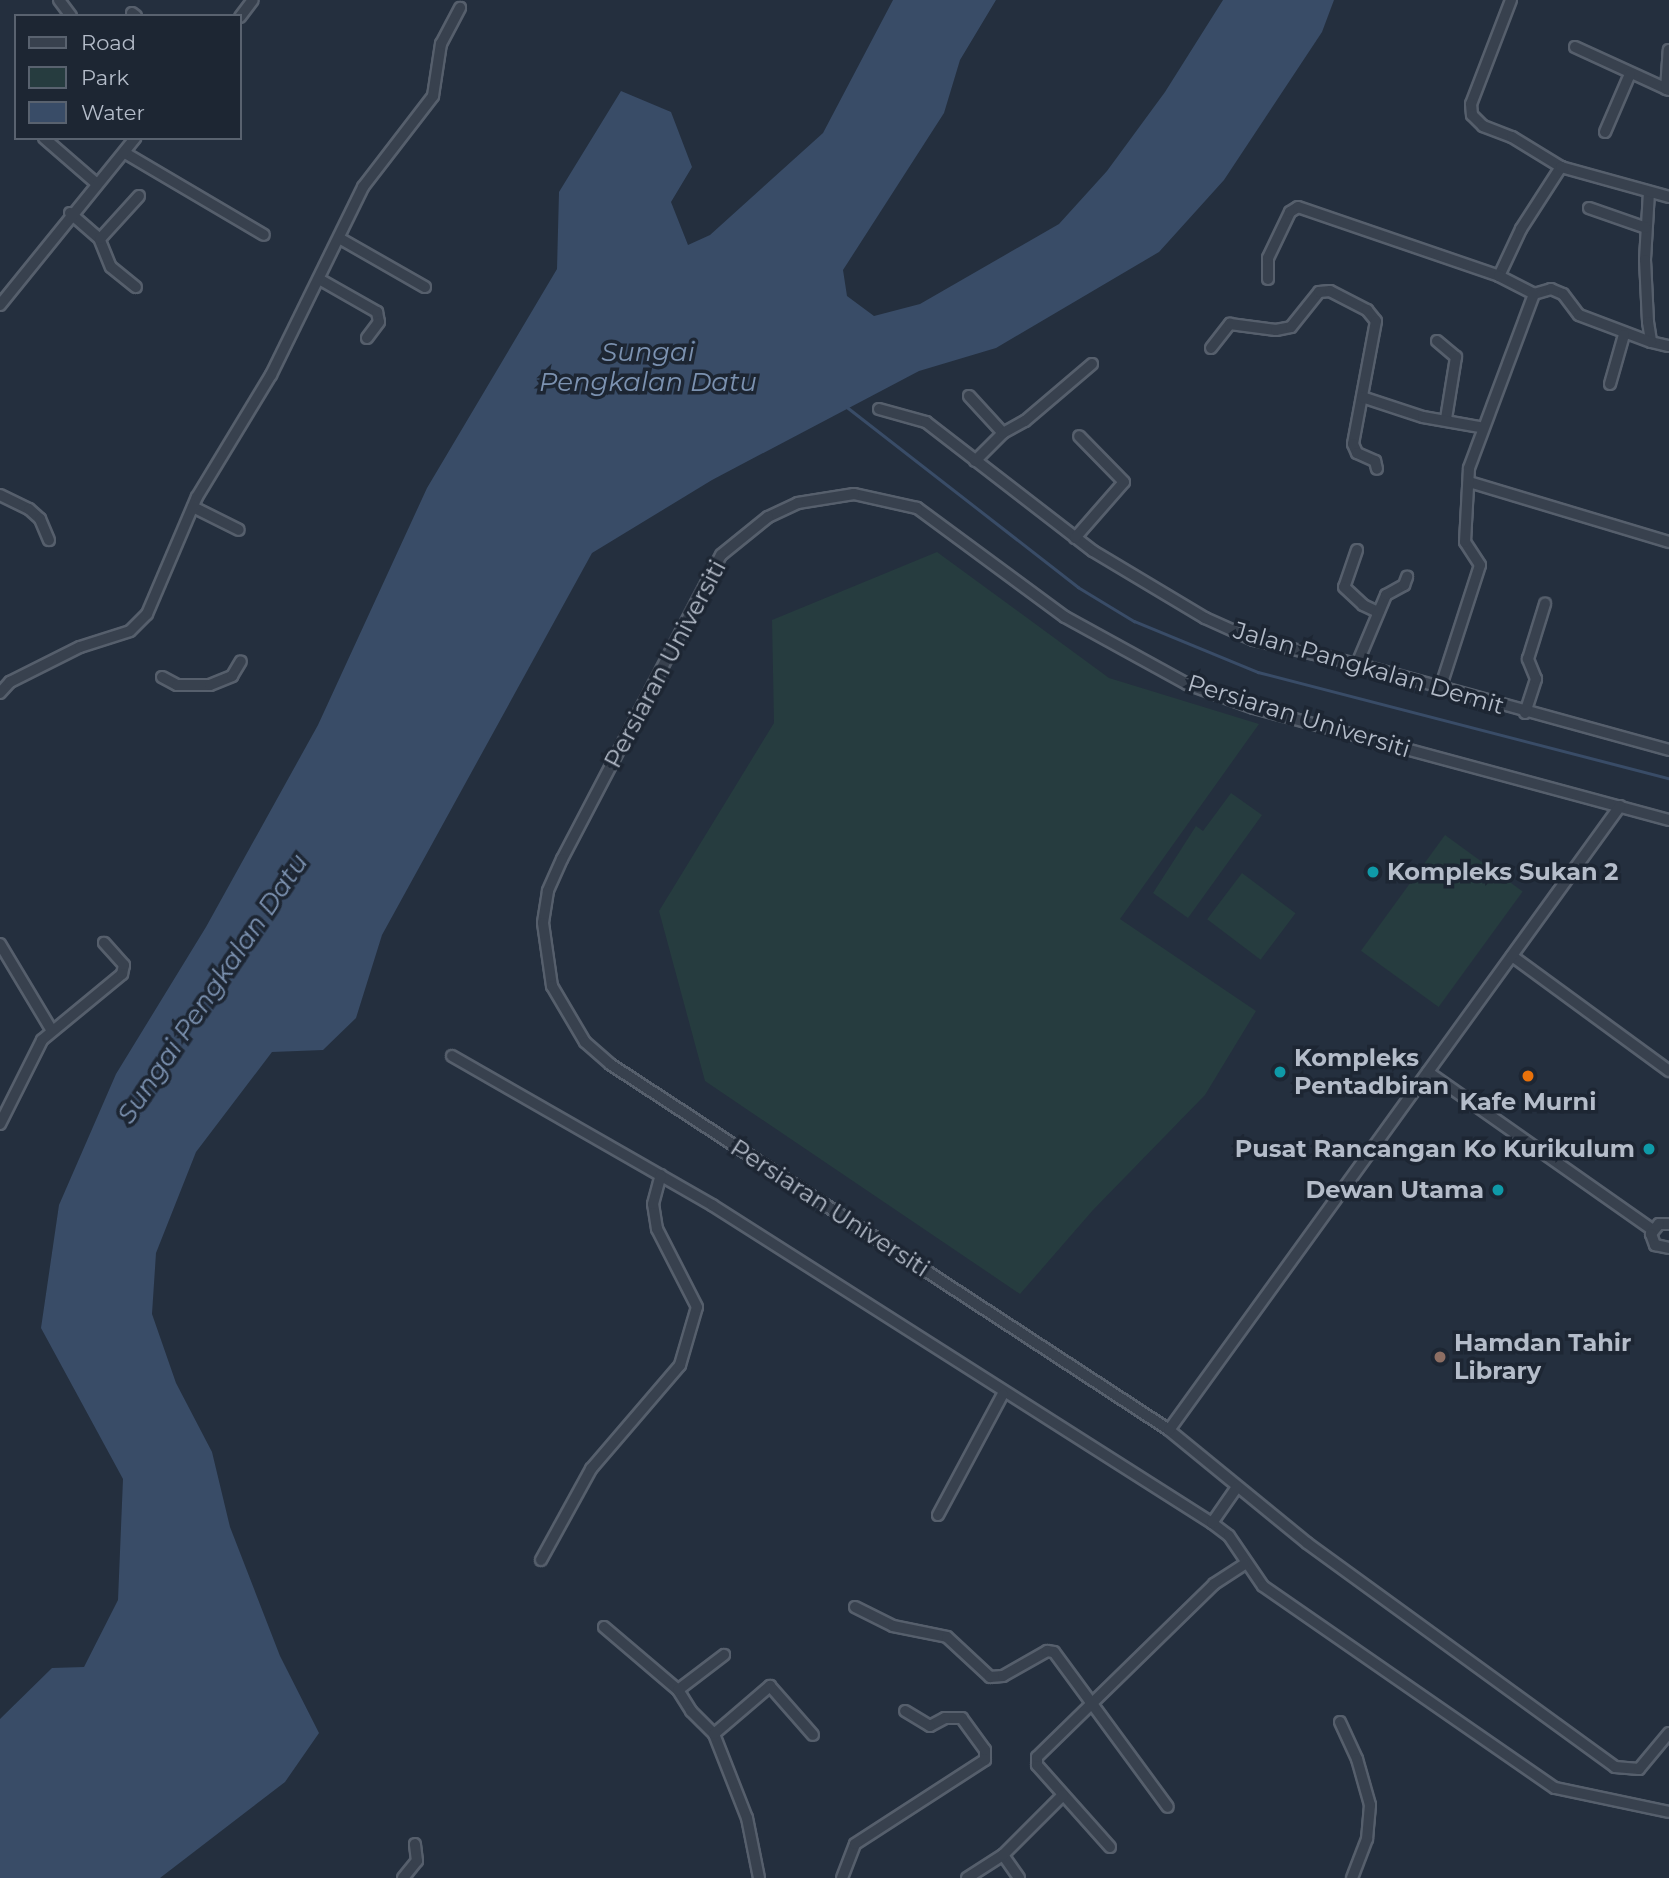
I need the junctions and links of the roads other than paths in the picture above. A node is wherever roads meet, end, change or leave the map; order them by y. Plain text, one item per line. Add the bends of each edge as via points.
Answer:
1 (253, 0) edge
2 (1511, 0) edge
3 (460, 8) dead end
4 (242, 14) edge
5 (1575, 47) dead end
6 (1669, 50) edge
7 (1630, 74) junction
8 (1667, 89) edge
9 (1605, 132) dead end
10 (46, 140) edge
11 (134, 140) edge
12 (125, 153) junction
13 (1561, 167) junction
14 (96, 183) junction
15 (1649, 192) junction
16 (139, 196) dead end
17 (1669, 197) edge
18 (1589, 208) dead end
19 (70, 213) junction
20 (1646, 229) junction
21 (264, 235) dead end
22 (340, 237) junction
23 (100, 239) junction
24 (1500, 276) junction
25 (319, 279) junction
26 (1268, 279) dead end
27 (136, 287) dead end
28 (425, 287) dead end
29 (1534, 294) junction
30 (0, 305) edge
31 (1624, 335) junction
32 (367, 338) dead end
33 (1437, 341) dead end
34 (1651, 342) junction
35 (1669, 346) edge
36 (1211, 348) dead end
37 (1092, 364) dead end
38 (1609, 384) dead end
39 (969, 396) dead end
40 (1362, 397) junction
41 (878, 409) dead end
42 (1446, 419) junction
43 (1480, 428) junction
44 (1003, 433) junction
45 (1079, 436) dead end
46 (975, 461) junction
47 (1377, 469) dead end
48 (1469, 482) junction
49 (0, 495) edge
50 (193, 507) junction
51 (239, 530) dead end
52 (1076, 538) junction
53 (49, 540) dead end
54 (1669, 542) edge
55 (1357, 550) dead end
56 (1407, 577) dead end
57 (1545, 604) dead end
58 (1378, 612) junction
59 (241, 661) dead end
60 (1357, 664) junction
61 (162, 677) dead end
62 (1440, 689) junction
63 (0, 693) edge
64 (1525, 713) junction
65 (1669, 750) edge
66 (1620, 807) junction
67 (1669, 820) edge
68 (104, 943) dead end
69 (0, 944) edge
70 (1512, 956) junction
71 (52, 1031) junction
72 (452, 1056) dead end
73 (1669, 1071) edge
74 (1428, 1072) junction
75 (0, 1124) edge
76 (661, 1175) junction
77 (1669, 1224) edge
78 (1653, 1230) junction
79 (1669, 1248) edge
80 (1003, 1394) junction
81 (1169, 1430) junction
82 (1237, 1487) junction
83 (937, 1515) dead end
84 (1212, 1523) junction
85 (541, 1560) dead end
86 (1245, 1564) junction
87 (855, 1607) dead end
88 (604, 1628) dead end
89 (724, 1655) dead end
90 (678, 1690) junction
91 (1090, 1706) junction
92 (905, 1712) dead end
93 (1340, 1722) dead end
94 (1669, 1733) edge
95 (714, 1734) junction
96 (813, 1735) dead end
97 (1063, 1796) junction
98 (1168, 1807) dead end
99 (1669, 1812) edge
100 (415, 1844) dead end
101 (1110, 1847) dead end
102 (1003, 1855) junction
103 (403, 1878) edge
104 (760, 1878) edge
105 (842, 1878) edge
106 (967, 1878) edge
107 (1018, 1878) edge
108 (1352, 1878) edge

1 - 4 street
2 - 13 street via 1475,92 1472,115 1483,126 1512,137
3 - 22 street via 442,44 433,96 363,187
5 - 7 street
6 - 8 street
7 - 8 street
7 - 9 street
10 - 14 street
11 - 12 street
12 - 14 street
12 - 21 street
13 - 15 street
13 - 24 street via 1521,229
14 - 19 street
15 - 17 street
15 - 20 street
16 - 23 street
18 - 20 street
19 - 23 street
19 - 30 street
20 - 34 street
22 - 25 street
22 - 28 street
23 - 27 street via 111,267
24 - 26 street via 1297,207 1290,212 1268,258
24 - 29 street
25 - 32 street via 377,312 379,322
25 - 50 street via 271,376
29 - 31 street via 1551,289 1563,294 1579,315
29 - 43 street
31 - 34 street
31 - 38 street
33 - 42 street via 1456,357
34 - 35 street
36 - 40 street via 1230,324 1276,330 1291,327 1319,292 1330,291 1367,310 1376,321
37 - 44 street via 1025,421
39 - 44 street
40 - 42 street via 1423,417
40 - 47 street via 1353,450 1375,461
41 - 46 street, Jalan Pangkalan Demit via 926,422
42 - 43 street
43 - 48 street
44 - 46 street
45 - 52 street via 1124,482
46 - 52 street, Jalan Pangkalan Demit
48 - 54 street
48 - 62 street via 1465,541 1480,565
49 - 53 street via 40,519
50 - 51 street
50 - 63 street via 154,601 139,624 22,676
52 - 60 street, Jalan Pangkalan Demit via 1205,618 1254,640
55 - 58 street via 1344,587
56 - 58 street via 1401,588 1388,592
57 - 64 street via 1528,659 1536,679
58 - 60 street
59 - 61 street via 232,676 210,685 177,685
60 - 62 street, Jalan Pangkalan Demit
62 - 64 street, Jalan Pangkalan Demit
64 - 65 street, Jalan Pangkalan Demit
66 - 67 street, Persiaran Universiti
66 - 70 street
66 - 81 street, Persiaran Universiti via 1254,708 1187,684 1065,617 917,508 884,498 854,494 798,503 744,533 721,555 548,891 543,923 545,957 552,986 568,1019 610,1064
68 - 71 street via 124,965 122,974
69 - 71 street
70 - 73 street
70 - 74 street
71 - 75 street via 26,1064 16,1099
72 - 76 street
74 - 78 street
74 - 81 street
76 - 80 street
76 - 85 street via 653,1204 657,1229 697,1307 680,1365 591,1469
77 - 78 street
78 - 79 street via 1655,1245
80 - 83 street
80 - 84 street
81 - 82 street, Persiaran Universiti
82 - 84 street
82 - 94 street, Persiaran Universiti via 1307,1544 1615,1767 1639,1769
84 - 86 street via 1232,1541
86 - 91 street via 1214,1584
86 - 99 street via 1263,1586 1555,1788
87 - 91 street via 893,1626 947,1637 990,1677 1054,1653
88 - 90 street
89 - 90 street
90 - 95 street
91 - 97 street via 1036,1759
91 - 98 street
92 - 105 street via 930,1726 945,1718 962,1718 985,1750 985,1760 855,1844
93 - 108 street via 1370,1805 1367,1839
95 - 96 street via 770,1686
95 - 104 street via 747,1818
97 - 101 street
97 - 102 street
100 - 103 street via 417,1861
102 - 106 street
102 - 107 street

